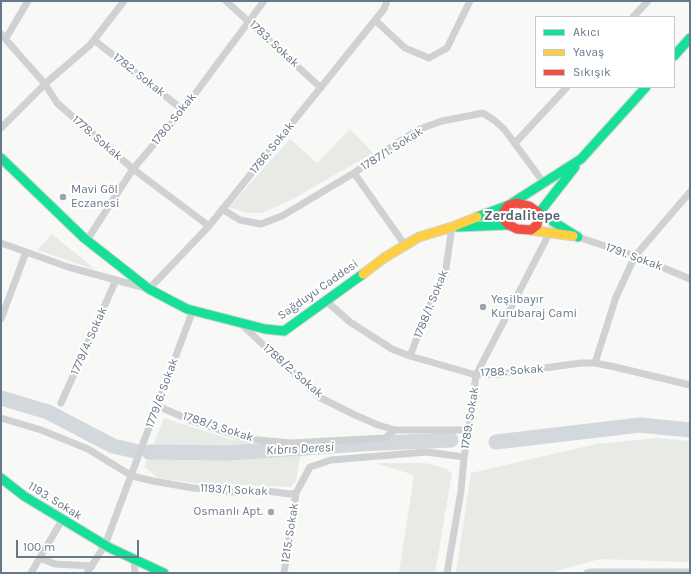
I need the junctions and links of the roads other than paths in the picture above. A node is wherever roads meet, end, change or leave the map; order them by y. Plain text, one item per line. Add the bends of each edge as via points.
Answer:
1 (28, 1) edge
2 (124, 1) edge
3 (226, 1) edge
4 (264, 1) edge
5 (387, 1) edge
6 (470, 1) edge
7 (648, 1) edge
8 (634, 16) edge
9 (375, 20) junction
10 (248, 21) junction
11 (3, 36) edge
12 (690, 38) edge
13 (94, 40) junction
14 (675, 55) edge
15 (45, 84) junction
16 (321, 88) junction
17 (566, 88) edge
18 (645, 88) edge
19 (183, 110) junction
20 (1, 128) edge
21 (515, 143) junction
22 (1, 158) edge
23 (581, 159) junction
24 (133, 169) junction
25 (354, 173) junction
26 (544, 183) junction
27 (690, 192) edge
28 (509, 205) junction
29 (222, 209) junction
30 (539, 213) junction
31 (509, 225) junction
32 (210, 226) junction
33 (452, 227) junction
34 (531, 230) junction
35 (550, 232) junction
36 (578, 237) junction
37 (87, 240) junction
38 (1, 243) edge
39 (405, 245) junction
40 (26, 252) junction
41 (635, 256) junction
42 (690, 279) edge
43 (116, 280) junction
44 (149, 289) junction
45 (326, 301) junction
46 (193, 310) junction
47 (1, 319) edge
48 (238, 322) junction
49 (410, 356) junction
50 (595, 363) junction
51 (476, 374) junction
52 (690, 385) edge
53 (61, 403) dead end
54 (160, 407) dead end
55 (1, 418) edge
56 (396, 430) junction
57 (469, 430) junction
58 (464, 457) junction
59 (132, 476) junction
60 (1, 478) edge
61 (296, 493) junction
62 (62, 520) junction
63 (105, 546) junction
64 (40, 558) junction
65 (134, 560) junction
66 (92, 566) junction
67 (690, 572) edge
68 (31, 573) edge
69 (87, 573) edge
70 (135, 573) edge
71 (164, 573) edge
72 (284, 573) edge
73 (447, 573) edge
74 (587, 573) edge

1 - 11 street
2 - 13 street
3 - 10 street, 1783. Sokak
4 - 10 street, 1780. Sokak
5 - 9 street, 1786. Sokak
6 - 9 street via 447,48 429,58 405,48
7 - 8 street
9 - 16 street, 1786. Sokak
10 - 16 street, 1783. Sokak
10 - 19 street, 1780. Sokak
11 - 15 street, 1778. Sokak
12 - 14 street
13 - 15 street
13 - 19 street, 1782. Sokak
15 - 20 street
15 - 24 street, 1778. Sokak via 57,103
16 - 29 street, 1786. Sokak
17 - 21 street
18 - 23 street, Sağduyu Caddesi
19 - 24 street, 1780. Sokak
21 - 25 street, 1787/1. Sokak via 494,120 483,113 442,121 420,129
21 - 26 street, 1787/1. Sokak
22 - 37 street, Sağduyu Caddesi
23 - 26 street, Sağduyu Caddesi
23 - 30 street
24 - 32 street, 1778. Sokak
24 - 37 street, 1780. Sokak
25 - 29 street, 1787/1. Sokak via 282,216 261,224 240,220
25 - 39 street
26 - 28 street, Sağduyu Caddesi
27 - 41 street
28 - 30 street via 522,203
28 - 31 street via 504,211 505,221
28 - 33 street, Sağduyu Caddesi
29 - 32 street, 1786. Sokak
30 - 34 street via 537,225
30 - 36 street
31 - 33 street
31 - 34 street
32 - 44 street, 1786. Sokak
33 - 39 street, Sağduyu Caddesi via 419,237
33 - 49 street, 1788/1. Sokak via 445,275 428,309
34 - 35 street
35 - 36 street
35 - 51 street, 1789. Sokak
36 - 41 street, 1791. Sokak
37 - 44 street, Sağduyu Caddesi
38 - 40 street
39 - 45 street, Sağduyu Caddesi
40 - 43 street
40 - 47 street
41 - 42 street, 1791. Sokak
41 - 50 street via 616,297
43 - 44 street
43 - 53 street, 1779/4. Sokak
44 - 46 street, Sağduyu Caddesi
45 - 48 street, Sağduyu Caddesi via 284,330 265,329
45 - 49 street, 1788. Sokak via 350,322 392,349
46 - 48 street, Sağduyu Caddesi
46 - 59 street, 1779/6. Sokak
48 - 56 street, 1788/2. Sokak via 319,396 355,415
49 - 51 street, 1788. Sokak
50 - 51 street, 1788. Sokak via 500,374
50 - 52 street, 1788. Sokak
51 - 57 street, 1789. Sokak
54 - 56 street, 1788/3 Sokak via 192,421 247,439 291,443 385,438
55 - 59 street, 1193/1 Sokak via 41,430 88,449
56 - 57 street, 1788/2. Sokak
57 - 58 street, 1789. Sokak
58 - 61 street via 427,452 331,460 310,467
58 - 73 street, 1789. Sokak
59 - 61 street, 1193/1 Sokak via 193,488 232,492
59 - 63 street, 1779/6. Sokak
60 - 62 street, 1193. Sokak
61 - 72 street, 1215. Sokak
62 - 63 street, 1193. Sokak
62 - 64 street
63 - 65 street, 1193. Sokak
63 - 66 street, 1779/6. Sokak
64 - 66 street via 56,564
64 - 68 street
65 - 70 street
65 - 71 street, 1193. Sokak
66 - 69 street, 1779/6. Sokak
67 - 74 street

